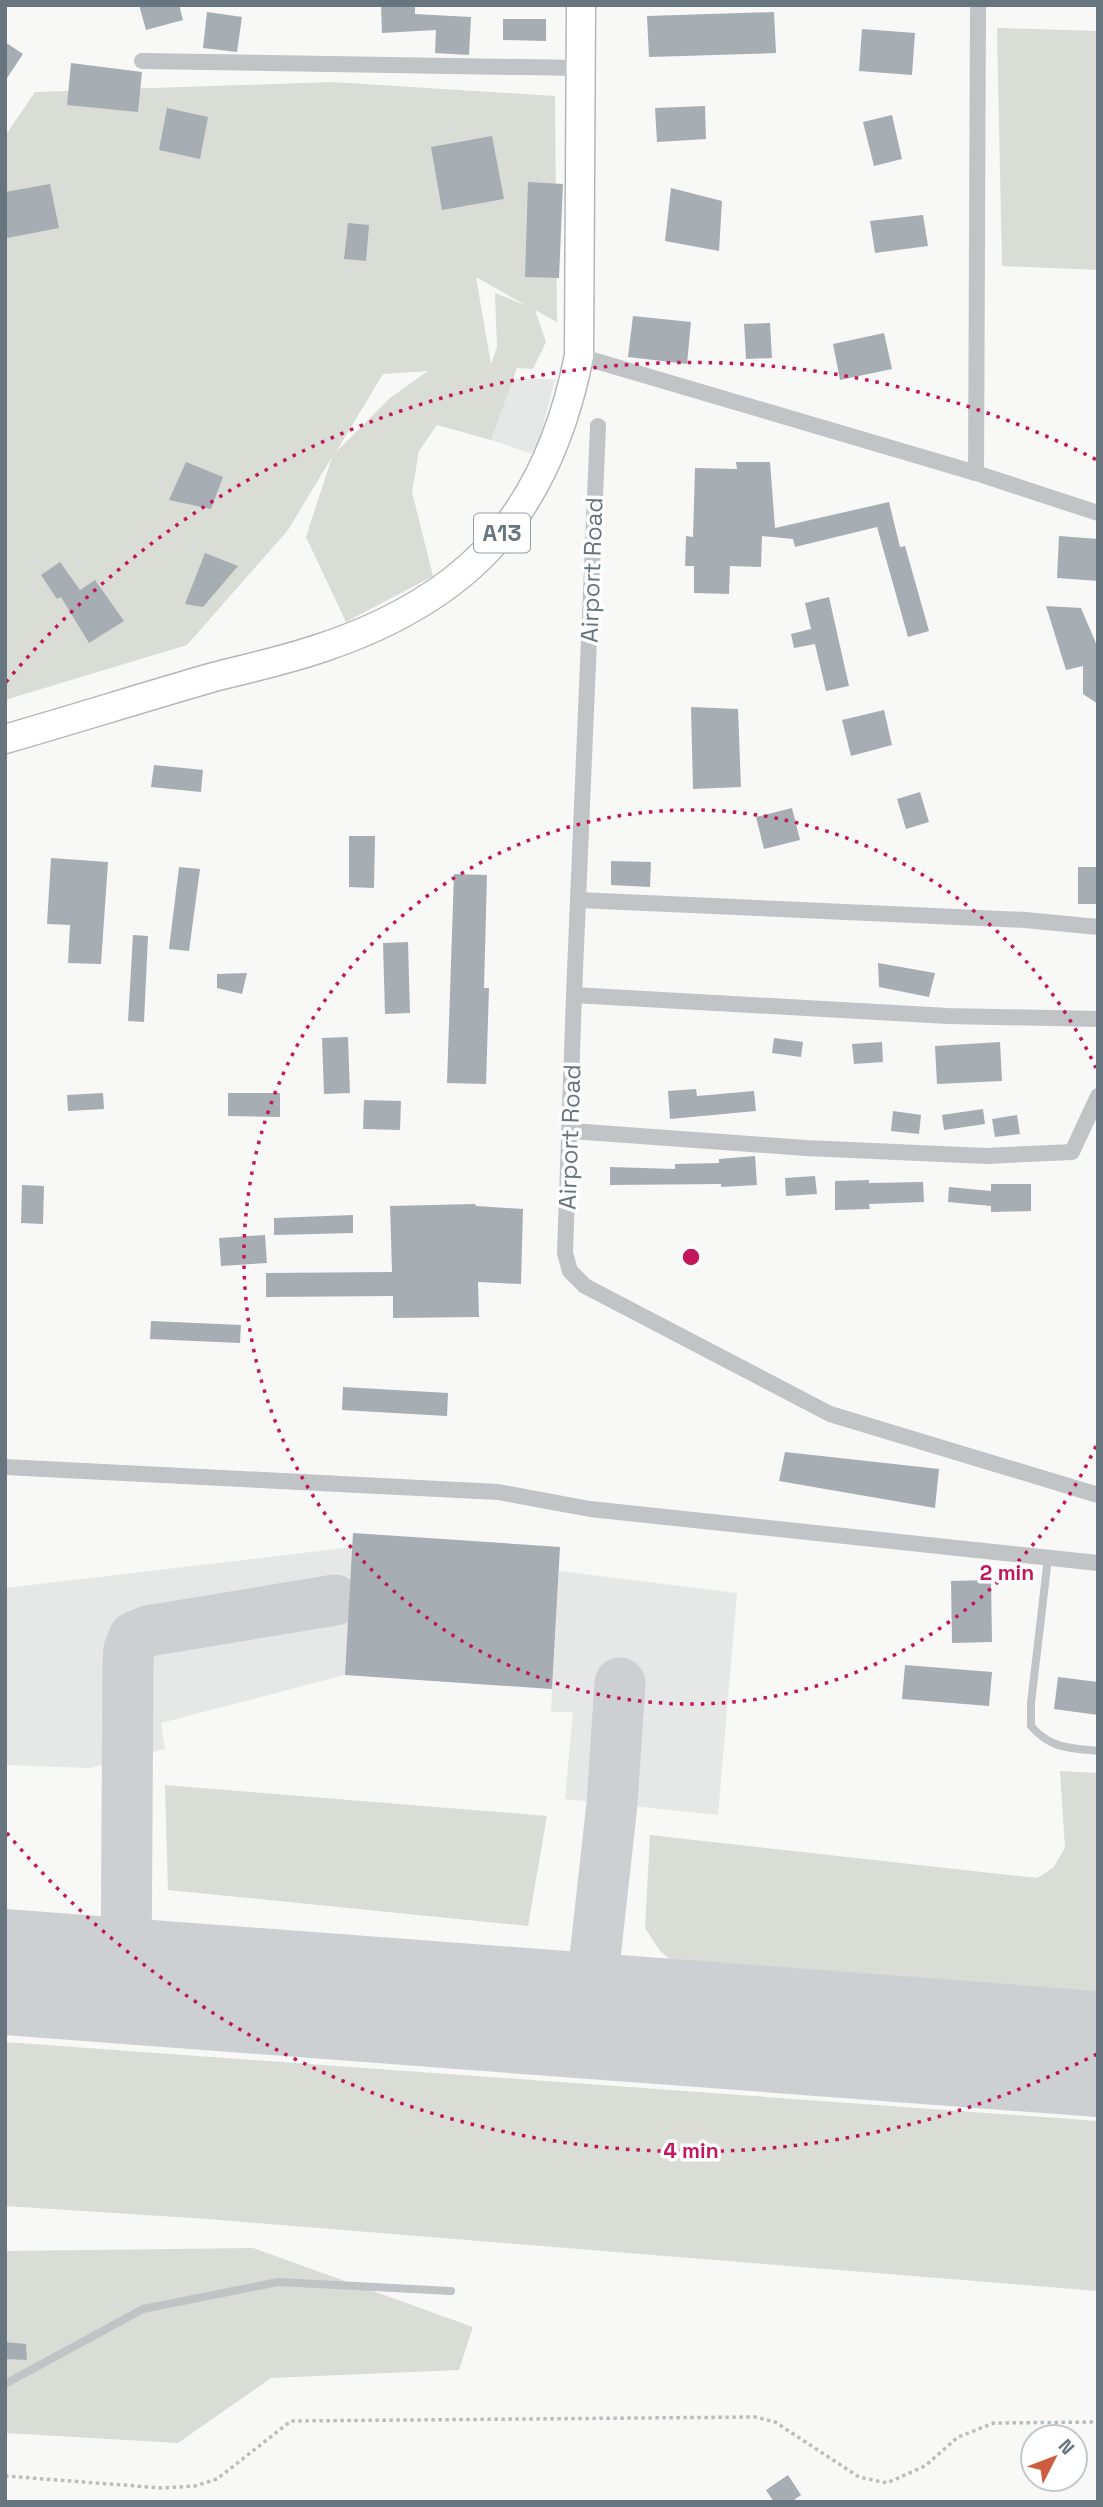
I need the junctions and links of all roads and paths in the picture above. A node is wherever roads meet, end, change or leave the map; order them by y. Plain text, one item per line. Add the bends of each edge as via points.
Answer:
1 (581, 5) edge
2 (978, 5) edge
3 (142, 61) dead end
4 (580, 68) junction
5 (579, 356) junction
6 (598, 426) dead end
7 (975, 473) junction
8 (1098, 513) edge
9 (5, 739) edge
10 (578, 900) junction
11 (1098, 927) edge
12 (574, 995) junction
13 (1098, 1019) edge
14 (1098, 1096) edge
15 (571, 1131) junction
16 (5, 1466) edge
17 (1098, 1494) edge
18 (1048, 1558) junction
19 (1098, 1563) edge
20 (1098, 1751) edge
21 (451, 2291) dead end
22 (5, 2384) edge
23 (1098, 2422) edge
24 (5, 2476) edge

1 - 4 highway, A13
2 - 7 street
3 - 4 street
4 - 5 highway, A13
5 - 7 street
5 - 9 highway, A13 via 561,426 533,489 513,522 468,569 437,593 396,618 319,649
6 - 10 street, Airport Road
7 - 8 street
10 - 11 street
10 - 12 street, Airport Road
12 - 13 street via 948,1016
12 - 15 street, Airport Road
14 - 15 street via 1072,1152 986,1156
15 - 17 street, Airport Road via 565,1253 570,1271 585,1286 830,1414
16 - 18 street via 498,1492 590,1509
18 - 19 street
18 - 20 lane via 1031,1726 1041,1738 1063,1748
21 - 22 lane via 278,2282 142,2309
23 - 24 path via 994,2423 958,2437 925,2466 887,2483 859,2477 775,2422 755,2417 291,2421 217,2479 195,2486 162,2488

